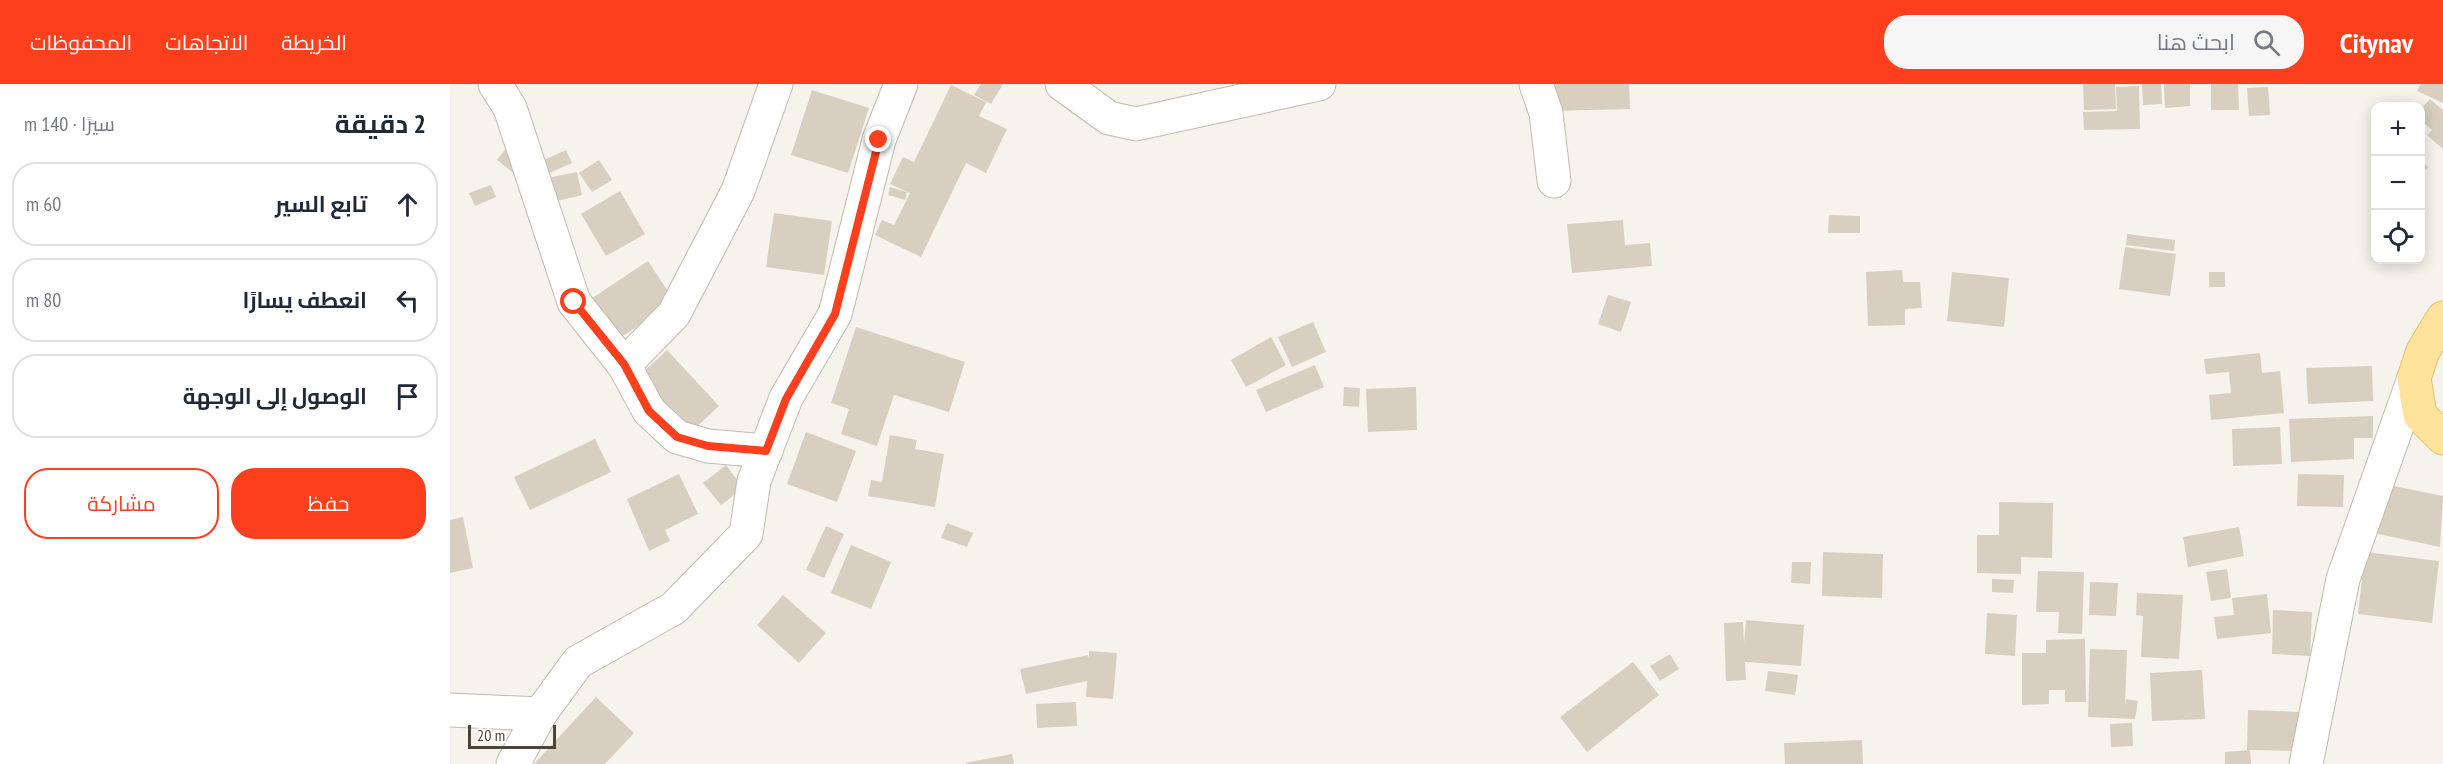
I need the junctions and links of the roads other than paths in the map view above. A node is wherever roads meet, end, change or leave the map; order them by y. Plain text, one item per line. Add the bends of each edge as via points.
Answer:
1 (495, 84) edge
2 (776, 84) edge
3 (901, 84) edge
4 (1062, 84) edge
5 (1319, 84) edge
6 (1536, 84) edge
7 (1554, 181) dead end
8 (2443, 318) edge
9 (624, 364) junction
10 (2414, 378) junction
11 (2443, 438) edge
12 (766, 451) junction
13 (450, 710) edge
14 (540, 714) junction
15 (513, 764) edge
16 (2306, 764) edge

1 - 9 street via 510,108 574,302
2 - 9 street via 738,191 674,314
3 - 12 street via 879,140 835,314 786,399
4 - 5 street via 1109,118 1136,124
6 - 7 street via 1546,113
8 - 10 main road via 2423,351
9 - 12 street via 649,411 677,437 708,446
10 - 11 main road via 2420,415
10 - 16 street via 2343,579
12 - 14 street via 754,481 746,534 674,608 578,663
13 - 14 street
14 - 15 street

